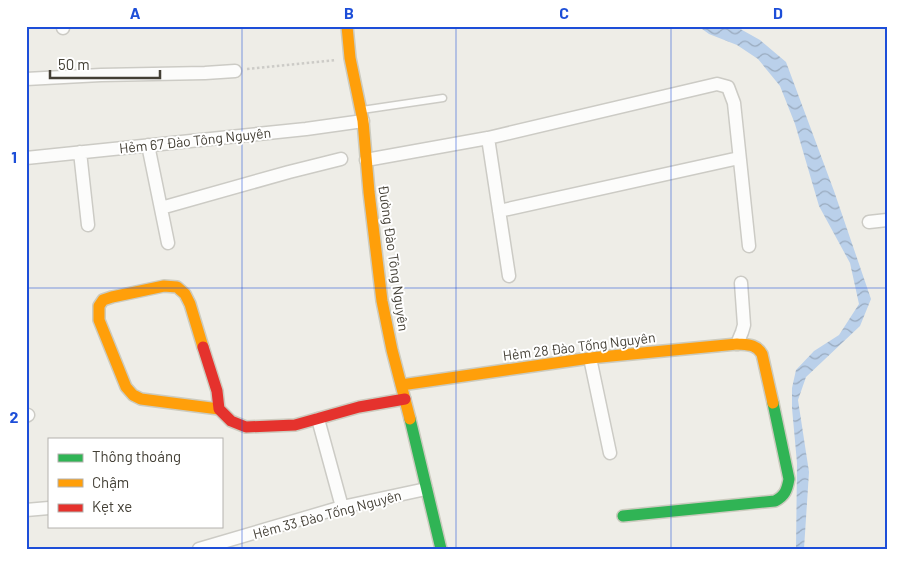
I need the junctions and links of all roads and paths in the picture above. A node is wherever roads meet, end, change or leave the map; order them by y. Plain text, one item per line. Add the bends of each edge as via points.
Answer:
1 (346, 26) edge
2 (350, 58) junction
3 (235, 70) joint
4 (26, 79) edge
5 (443, 98) dead end
6 (361, 116) junction
7 (488, 138) junction
8 (148, 145) junction
9 (80, 152) junction
10 (26, 158) edge
11 (739, 158) junction
12 (341, 159) dead end
13 (366, 160) junction
14 (160, 208) junction
15 (499, 211) junction
16 (887, 220) edge
17 (869, 222) dead end
18 (88, 225) dead end
19 (168, 244) dead end
20 (749, 246) dead end
21 (510, 276) dead end
22 (741, 283) dead end
23 (737, 344) junction
24 (590, 358) junction
25 (401, 385) junction
26 (405, 399) junction
27 (220, 409) junction
28 (318, 419) junction
29 (610, 453) dead end
30 (426, 489) junction
31 (342, 507) junction
32 (48, 508) edge
33 (26, 510) edge
34 (623, 516) dead end
35 (199, 549) edge
36 (441, 549) edge

1 - 2 street, Đường Đào Tông Nguyên
2 - 3 path
2 - 6 street, Đường Đào Tông Nguyên
3 - 4 street
5 - 6 lane
6 - 8 street, Hẻm 67 Đào Tông Nguyên via 306,129
6 - 13 street, Đường Đào Tông Nguyên
7 - 11 street via 718,84 728,87 734,103
7 - 13 street
7 - 15 street
8 - 9 street, Hẻm 67 Đào Tông Nguyên
8 - 14 street
9 - 10 street, Hẻm 67 Đào Tông Nguyên
9 - 18 street
11 - 15 street
11 - 20 street
12 - 14 street
13 - 25 street, Đường Đào Tông Nguyên via 382,301
14 - 19 street
15 - 21 street
16 - 17 street
22 - 23 street via 744,325
23 - 24 street, Hẻm 28 Đào Tống Nguyên
23 - 34 street, Hẻm 28 Đào Tống Nguyên via 755,346 762,354 788,479 783,498
24 - 25 street, Hẻm 28 Đào Tống Nguyên
24 - 29 street
25 - 26 street, Đường Đào Tông Nguyên
26 - 28 street via 359,407
26 - 30 street, Đường Đào Tông Nguyên
27 - 27 street via 185,294 177,287 164,286 103,300 99,306 99,320 126,386 133,395 141,399
27 - 28 street via 231,421 246,427 295,425
28 - 31 street
30 - 31 street, Hẻm 33 Đào Tống Nguyên
30 - 36 street, Đường Đào Tông Nguyên
31 - 35 street, Hẻm 33 Đào Tống Nguyên
32 - 33 street

